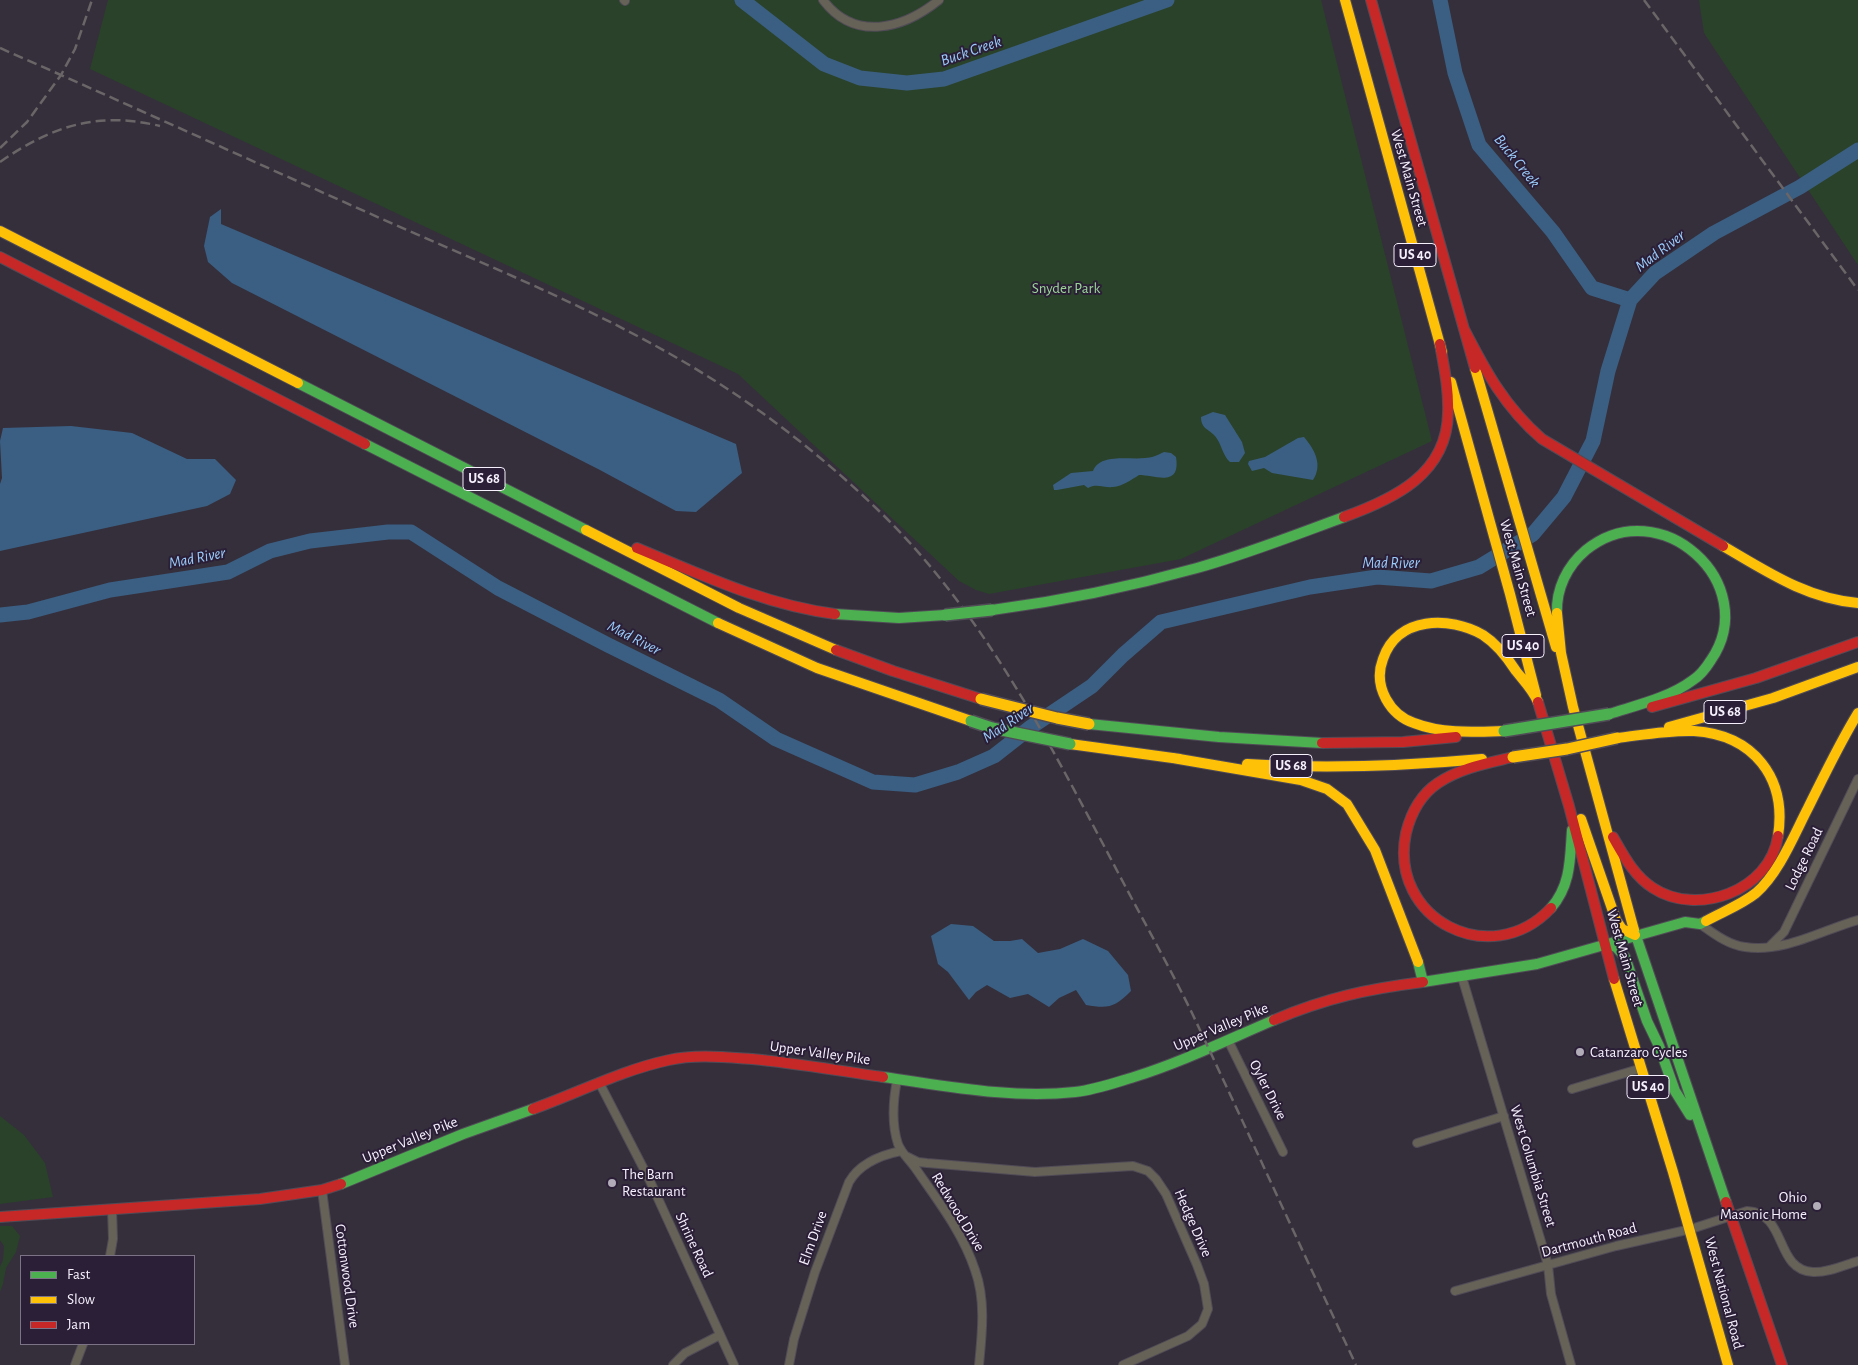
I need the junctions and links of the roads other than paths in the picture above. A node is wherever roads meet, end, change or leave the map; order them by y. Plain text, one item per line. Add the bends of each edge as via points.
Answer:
1 (823, 0) edge
2 (939, 0) edge
3 (1344, 0) edge
4 (1371, 0) edge
5 (0, 231) edge
6 (0, 257) edge
7 (1464, 329) junction
8 (1440, 344) junction
9 (552, 514) junction
10 (1858, 602) edge
11 (1858, 642) edge
12 (1858, 667) edge
13 (1562, 668) junction
14 (1537, 698) junction
15 (1609, 714) junction
16 (1858, 714) edge
17 (1504, 731) junction
18 (1617, 738) junction
19 (1513, 757) junction
20 (1173, 758) junction
21 (1559, 772) junction
22 (1858, 779) edge
23 (1603, 818) junction
24 (1573, 819) junction
25 (1858, 920) edge
26 (1700, 924) junction
27 (1635, 935) junction
28 (1604, 944) junction
29 (1769, 947) junction
30 (1462, 977) junction
31 (1423, 982) junction
32 (1228, 1040) junction
33 (1642, 1068) junction
34 (897, 1080) junction
35 (600, 1084) junction
36 (1572, 1089) dead end
37 (1504, 1116) junction
38 (1417, 1143) dead end
39 (1283, 1152) dead end
40 (903, 1153) junction
41 (1709, 1156) junction
42 (322, 1190) junction
43 (112, 1209) junction
44 (1729, 1216) junction
45 (0, 1217) edge
46 (1691, 1229) junction
47 (110, 1255) edge
48 (1858, 1261) edge
49 (1548, 1265) junction
50 (1455, 1291) dead end
51 (720, 1335) junction
52 (83, 1345) edge
53 (75, 1365) edge
54 (345, 1365) edge
55 (673, 1365) edge
56 (734, 1365) edge
57 (789, 1365) edge
58 (979, 1365) edge
59 (1123, 1365) edge
60 (1571, 1365) edge
61 (1728, 1365) edge
62 (1782, 1365) edge

1 - 2 street via 845,20 876,27 910,18
3 - 8 main road, West Main Street / US 40
4 - 7 main road, West Main Street / US 40
5 - 9 main road, US 68
6 - 20 main road, US 68, bridge via 710,620 817,668 1002,730 1070,744
7 - 10 main road via 1503,400 1530,429 1548,442 1782,582 1818,596
7 - 13 main road, West Main Street / US 40
8 - 9 main road, bridge via 1448,404 1447,430 1443,444 1429,467 1405,488 1337,520 1244,554 1065,600 945,615 891,618 862,617 788,605 720,583
8 - 14 main road, West Main Street / US 40
9 - 17 main road, US 68, bridge via 698,588 838,651 981,699 1057,718 1210,738 1310,743 1418,741
11 - 15 main road, US 68 via 1718,690
12 - 18 main road, US 68 via 1736,709
13 - 15 main road via 1556,608 1564,578 1581,554 1602,539 1639,530 1679,540 1697,553 1714,575 1724,600 1725,626 1717,652 1703,672 1688,684
13 - 23 main road, West Main Street / US 40
14 - 17 main road via 1499,648 1476,631 1433,622 1411,626 1393,640 1382,657 1380,676 1384,697 1396,713 1414,724 1438,730
14 - 21 main road, West Main Street / US 40
15 - 17 main road, US 68, bridge
16 - 26 main road via 1838,746 1790,844 1768,879 1746,900
18 - 19 main road, US 68, bridge
18 - 23 main road via 1676,731 1707,733 1733,740 1753,753 1768,770 1780,800 1781,826 1769,861 1752,880 1719,898 1690,900 1664,894 1644,882 1628,864
19 - 20 main road, US 68 via 1389,766 1258,765
19 - 24 main road via 1476,766 1438,783 1418,801 1403,842 1404,870 1412,894 1430,916 1451,930 1491,937 1516,932 1538,920 1558,899 1568,878
20 - 31 main road via 1302,780 1327,789 1339,798 1358,818 1375,850 1409,935
21 - 24 main road, West Main Street / US 40
21 - 27 main road via 1578,806 1616,920 1622,929
22 - 29 street, Lodge Road via 1784,932
23 - 27 main road, West Main Street / US 40
24 - 28 main road, West Main Street / US 40
25 - 29 street
26 - 27 main road, Upper Valley Pike via 1685,922
26 - 29 street via 1732,943 1744,947
27 - 28 main road, Upper Valley Pike
27 - 41 main road, West Main Street / US 40
28 - 30 main road, Upper Valley Pike via 1537,964
28 - 33 main road, West Main Street / US 40
28 - 41 main road via 1616,947 1625,957 1675,1090
30 - 31 main road, Upper Valley Pike
30 - 37 street, West Columbia Street
31 - 32 main road, Upper Valley Pike via 1375,988 1328,999
32 - 34 main road, Upper Valley Pike via 1165,1068 1077,1092 999,1094
32 - 39 street, Oyler Drive
33 - 36 street
33 - 46 main road, West Main Street / US 40
34 - 35 main road, Upper Valley Pike via 770,1061 708,1056 668,1060
34 - 40 street, Redwood Drive via 893,1111 895,1131
35 - 42 main road, Upper Valley Pike
35 - 51 street, Shrine Road via 650,1181
37 - 38 street
37 - 49 street, West Columbia Street
40 - 57 street, Elm Drive via 884,1154 863,1166 849,1182 815,1272
40 - 58 street, Redwood Drive via 957,1232 976,1273 982,1308
40 - 59 street, Hedge Drive via 927,1164 1035,1172 1133,1166 1141,1167 1156,1178 1197,1265 1208,1309 1202,1324 1188,1336
41 - 44 main road, West Main Street / US 40
42 - 43 main road, Upper Valley Pike via 260,1199
42 - 54 street, Cottonwood Drive
43 - 45 main road, Upper Valley Pike
43 - 47 street
44 - 46 street, Dartmouth Road
44 - 48 street, Dartmouth Road via 1747,1211 1757,1211 1765,1216 1774,1225 1791,1261 1802,1270 1820,1272
44 - 62 main road, US 40
46 - 49 street, Dartmouth Road
46 - 61 main road, West National Road / US 40
49 - 50 street, Dartmouth Road
49 - 60 street, West Columbia Street via 1551,1294
51 - 55 street via 685,1353
51 - 56 street, Shrine Road
52 - 53 street

